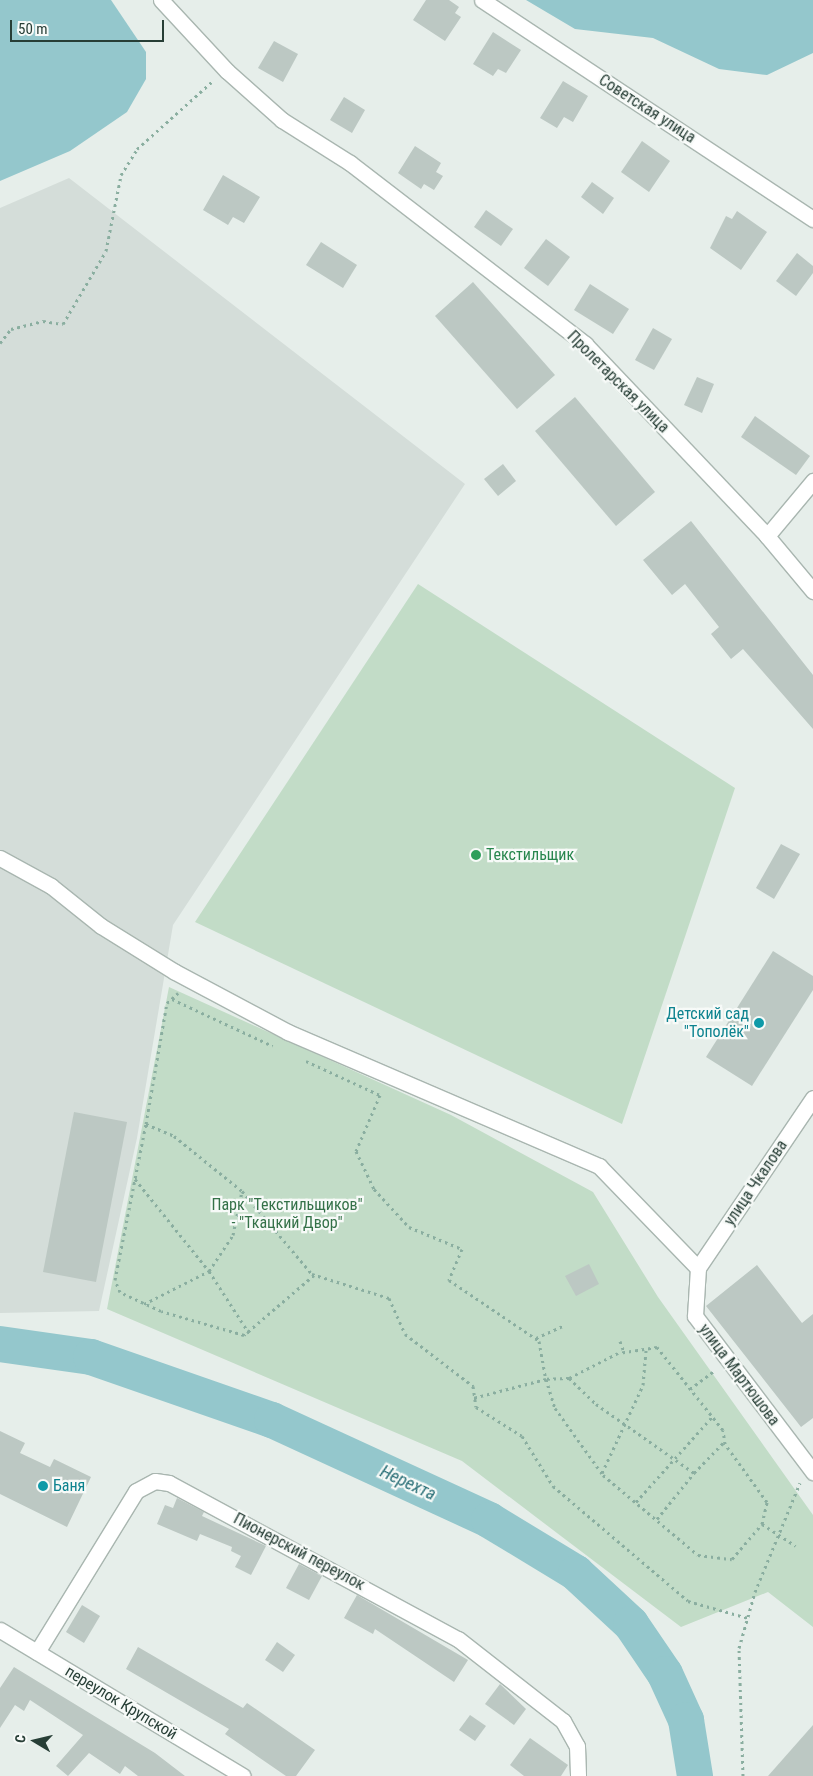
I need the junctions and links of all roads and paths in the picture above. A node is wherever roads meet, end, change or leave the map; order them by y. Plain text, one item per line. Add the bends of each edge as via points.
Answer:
1 (161, 0) edge
2 (482, 0) edge
3 (227, 71) junction
4 (813, 219) edge
5 (0, 343) edge
6 (813, 481) edge
7 (767, 536) junction
8 (813, 591) edge
9 (0, 858) edge
10 (190, 980) junction
11 (172, 999) junction
12 (276, 1048) dead end
13 (302, 1059) dead end
14 (813, 1098) edge
15 (146, 1124) junction
16 (135, 1179) junction
17 (242, 1190) junction
18 (698, 1268) junction
19 (210, 1271) junction
20 (314, 1275) junction
21 (144, 1304) junction
22 (566, 1325) dead end
23 (249, 1333) junction
24 (536, 1339) junction
25 (620, 1341) dead end
26 (646, 1349) junction
27 (624, 1352) junction
28 (728, 1360) junction
29 (568, 1378) junction
30 (546, 1379) junction
31 (690, 1389) junction
32 (473, 1398) junction
33 (712, 1417) junction
34 (624, 1423) junction
35 (724, 1442) junction
36 (673, 1458) junction
37 (813, 1472) edge
38 (602, 1473) junction
39 (694, 1473) junction
40 (636, 1502) junction
41 (656, 1520) junction
42 (762, 1524) junction
43 (796, 1546) dead end
44 (748, 1618) junction
45 (0, 1630) edge
46 (37, 1652) junction
47 (242, 1776) edge
48 (578, 1776) edge
49 (743, 1776) edge

1 - 3 street, Пролетарская улица
2 - 4 street, Советская улица
3 - 5 path via 189,99 137,149 121,175 106,251 62,324 43,321 12,329
3 - 7 street, Пролетарская улица via 282,120 350,163 585,344
6 - 7 street
7 - 8 street, Пролетарская улица
9 - 10 street via 51,886 102,926
10 - 11 path
10 - 18 street via 288,1032 599,1166
11 - 12 path
11 - 15 path
13 - 24 path via 380,1095 356,1151 374,1189 409,1227 462,1249 449,1280
14 - 18 street, улица Чкалова
15 - 16 path
15 - 17 path via 174,1136
16 - 19 path
16 - 21 path via 115,1280 120,1292
17 - 19 path via 233,1234
17 - 20 path
18 - 28 street, улица Мартюшова via 695,1316
19 - 21 path
19 - 23 path
20 - 23 path
20 - 32 path via 389,1298 405,1334 474,1386
21 - 23 path via 216,1329
22 - 24 path
24 - 30 path
25 - 27 path
26 - 27 path
26 - 31 path via 657,1347
26 - 34 path via 643,1385
27 - 29 path
28 - 31 path
28 - 37 street, улица Мартюшова
29 - 30 path
29 - 34 path
30 - 32 path
30 - 38 path via 555,1408
31 - 33 path
32 - 44 path via 476,1407 522,1436 553,1486 688,1601
33 - 35 path via 723,1430
33 - 36 path
34 - 36 path
34 - 38 path
35 - 39 path
35 - 42 path via 767,1502
36 - 39 path
36 - 40 path
37 - 44 path via 801,1482
38 - 40 path
39 - 41 path
40 - 41 path
41 - 42 path via 698,1555 732,1559
42 - 43 path, bridge
44 - 49 path via 739,1648
45 - 46 street, переулок Крупской
46 - 47 street, переулок Крупской
46 - 48 street, Пионерский переулок via 136,1491 155,1481 169,1482 354,1580 465,1645 563,1722 577,1746

